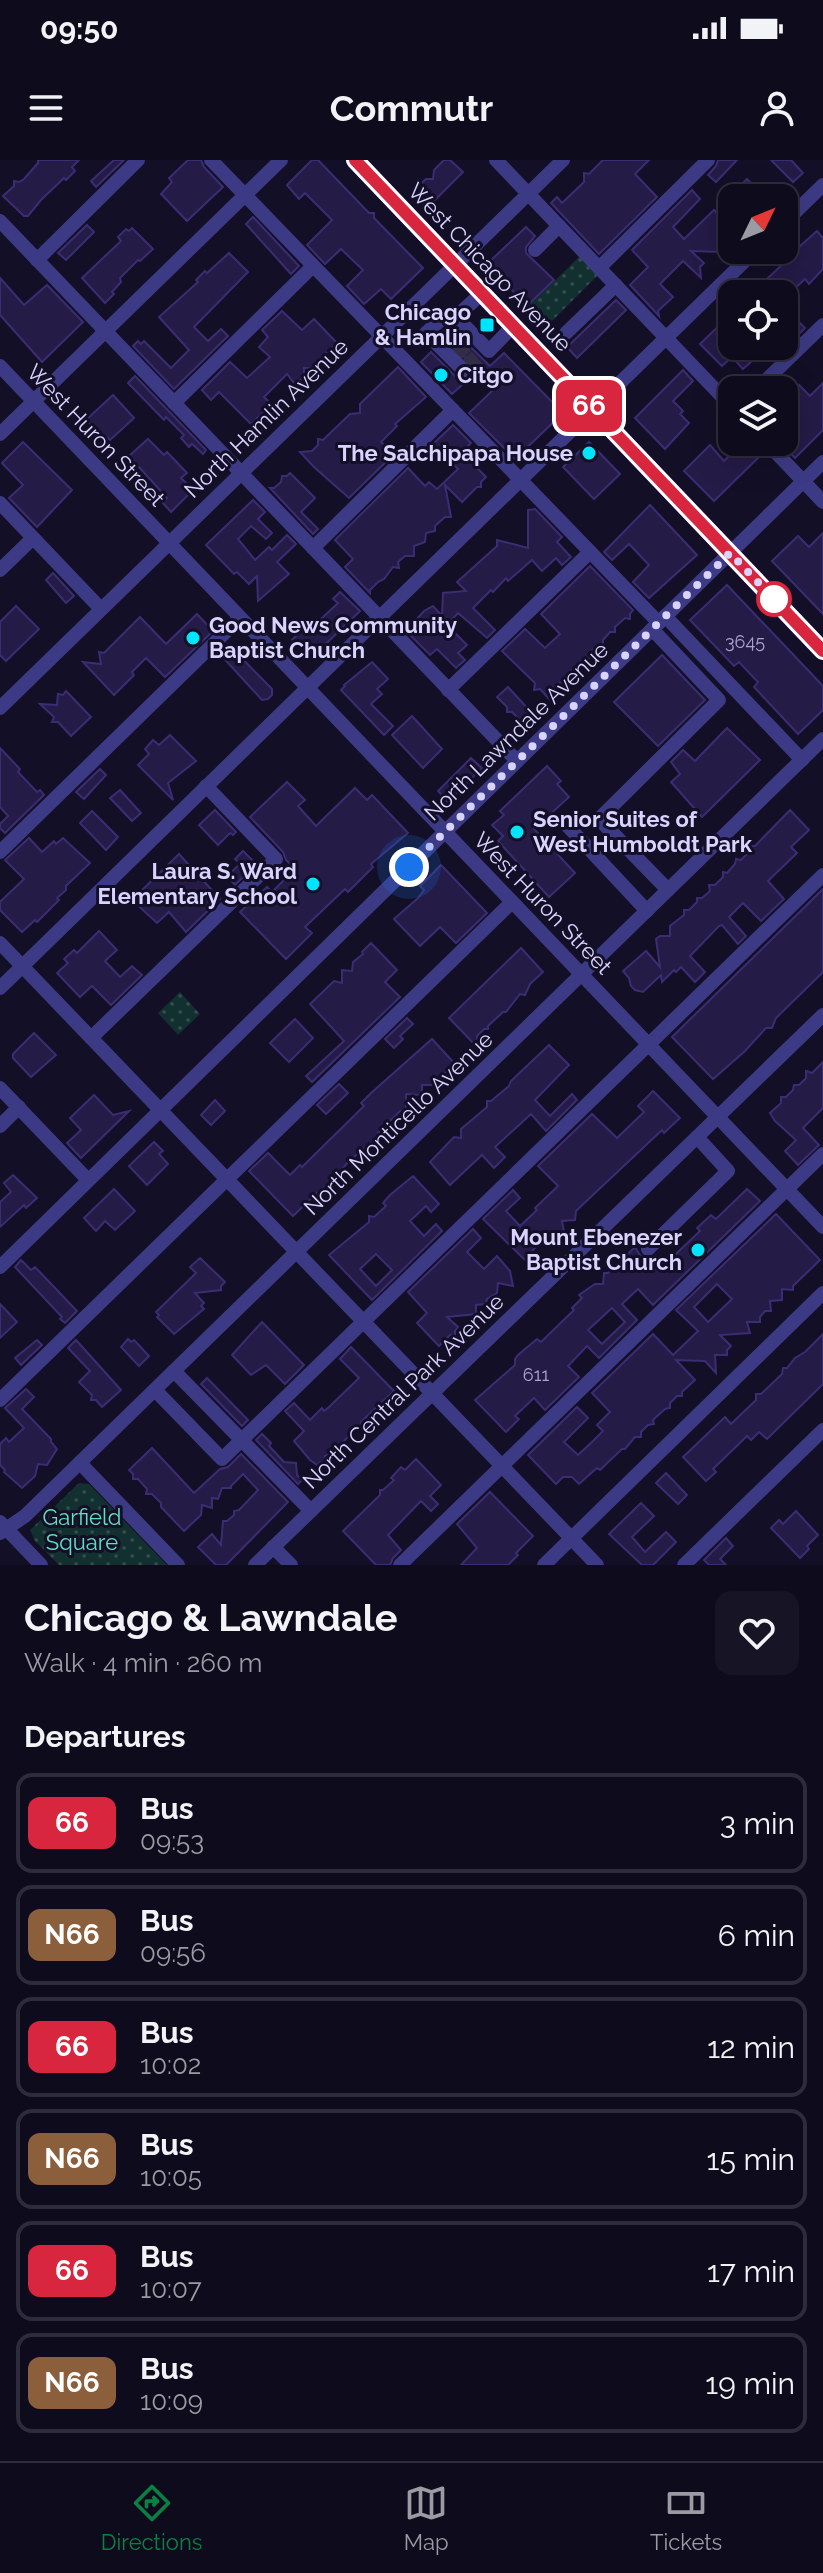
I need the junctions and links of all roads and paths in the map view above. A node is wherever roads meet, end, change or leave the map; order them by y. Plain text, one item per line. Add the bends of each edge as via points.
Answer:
1 (138, 160) edge
2 (211, 160) edge
3 (281, 160) edge
4 (355, 160) edge
5 (496, 160) edge
6 (563, 160) edge
7 (708, 160) edge
8 (823, 185) edge
9 (528, 194) junction
10 (245, 195) junction
11 (798, 209) edge
12 (0, 221) edge
13 (559, 226) junction
14 (535, 250) dead end
15 (37, 260) junction
16 (742, 264) edge
17 (455, 265) junction
18 (313, 266) junction
19 (599, 268) junction
20 (616, 285) junction
21 (482, 293) junction
22 (426, 294) junction
23 (406, 313) junction
24 (456, 322) junction
25 (823, 325) edge
26 (513, 326) junction
27 (105, 331) junction
28 (426, 333) junction
29 (566, 333) dead end
30 (382, 337) junction
31 (666, 338) junction
32 (462, 365) dead end
33 (0, 366) edge
34 (770, 376) edge
35 (718, 392) edge
36 (34, 401) junction
37 (174, 403) junction
38 (453, 410) junction
39 (592, 410) junction
40 (0, 434) edge
41 (779, 456) edge
42 (823, 462) edge
43 (241, 473) junction
44 (520, 480) junction
45 (803, 481) junction
46 (823, 502) edge
47 (0, 503) edge
48 (33, 538) junction
49 (169, 543) junction
50 (313, 548) junction
51 (590, 552) junction
52 (730, 553) junction
53 (0, 570) edge
54 (101, 609) junction
55 (240, 618) junction
56 (379, 618) junction
57 (659, 623) junction
58 (823, 651) edge
59 (307, 688) junction
60 (448, 690) junction
61 (0, 708) edge
62 (823, 739) edge
63 (802, 760) junction
64 (517, 761) junction
65 (206, 786) junction
66 (563, 821) dead end
67 (445, 832) junction
68 (0, 852) edge
69 (823, 875) edge
70 (668, 890) junction
71 (512, 902) junction
72 (647, 911) junction
73 (0, 943) edge
74 (22, 966) junction
75 (581, 975) junction
76 (0, 988) edge
77 (823, 1015) edge
78 (91, 1038) junction
79 (649, 1045) junction
80 (0, 1088) edge
81 (19, 1107) junction
82 (160, 1110) junction
83 (718, 1117) junction
84 (0, 1126) edge
85 (697, 1137) junction
86 (823, 1154) edge
87 (226, 1179) junction
88 (88, 1180) junction
89 (787, 1190) junction
90 (823, 1227) edge
91 (648, 1249) dead end
92 (296, 1252) junction
93 (0, 1267) edge
94 (823, 1293) edge
95 (363, 1322) junction
96 (174, 1371) junction
97 (155, 1390) junction
98 (432, 1393) junction
99 (0, 1400) edge
100 (823, 1430) edge
101 (241, 1440) junction
102 (80, 1463) junction
103 (502, 1466) junction
104 (311, 1511) junction
105 (2, 1528) edge
106 (571, 1538) junction
107 (273, 1547) junction
108 (41, 1565) edge
109 (178, 1565) edge
110 (255, 1565) edge
111 (291, 1565) edge
112 (400, 1565) edge
113 (544, 1565) edge
114 (597, 1565) edge
115 (684, 1565) edge

1 - 15 street
2 - 10 street
3 - 10 street
4 - 17 main road, West Chicago Avenue
5 - 9 street
6 - 9 street, North Hamlin Avenue
7 - 19 street
8 - 11 street
9 - 13 street
9 - 17 street, North Hamlin Avenue
10 - 18 street
10 - 27 street
12 - 15 street
13 - 14 street
13 - 19 street
15 - 27 street
16 - 31 street
17 - 21 main road, West Chicago Avenue
17 - 22 street, North Hamlin Avenue
18 - 30 street
18 - 37 street
19 - 20 street
20 - 29 street
20 - 31 street
21 - 24 street
21 - 26 main road, West Chicago Avenue
22 - 23 street, North Hamlin Avenue
22 - 24 street
23 - 28 street
23 - 30 street, North Hamlin Avenue
24 - 26 street via 481,349
24 - 28 street
25 - 34 street
26 - 39 main road, West Chicago Avenue
27 - 36 street
27 - 37 street
28 - 32 street
30 - 38 street
30 - 43 street, North Hamlin Avenue
31 - 35 street
31 - 39 street
33 - 36 street, West Huron Street
36 - 40 street
36 - 49 street, West Huron Street
37 - 43 street
38 - 44 street
38 - 50 street
39 - 44 street
39 - 52 main road, West Chicago Avenue
41 - 45 street
42 - 45 street, North Lawndale Avenue
43 - 49 street, North Hamlin Avenue
43 - 50 street
44 - 51 street
44 - 56 street
45 - 46 street
45 - 52 street, North Lawndale Avenue
47 - 48 street
48 - 53 street
48 - 54 street
49 - 54 street, North Hamlin Avenue
49 - 55 street, West Huron Street
50 - 56 street
51 - 57 street
51 - 60 street
52 - 57 street, North Lawndale Avenue
52 - 58 main road, West Chicago Avenue
54 - 61 street, North Hamlin Avenue
55 - 59 street, West Huron Street
55 - 68 street
56 - 59 street
56 - 60 street
57 - 63 street
57 - 64 street, North Lawndale Avenue
57 - 70 street via 719,700 599,819
59 - 65 street
59 - 67 street, West Huron Street
60 - 64 street
62 - 63 street, North Monticello Avenue
63 - 70 street, North Monticello Avenue
64 - 67 street, North Lawndale Avenue
65 - 74 street
65 - 78 street via 276,859
66 - 72 street
67 - 71 street, West Huron Street
67 - 82 street, North Lawndale Avenue
69 - 79 street
70 - 72 street, North Monticello Avenue
71 - 75 street, West Huron Street
71 - 87 street
72 - 75 street, North Monticello Avenue
73 - 74 street
74 - 76 street
74 - 78 street
75 - 79 street, West Huron Street
75 - 92 street, North Monticello Avenue
77 - 83 street, North Central Park Avenue
78 - 82 street
79 - 83 street, West Huron Street
79 - 95 street
80 - 81 street
81 - 84 street
81 - 88 street
82 - 87 street
82 - 88 street, North Lawndale Avenue
83 - 85 street, North Central Park Avenue
83 - 89 street, West Huron Street
85 - 91 street via 728,1171
85 - 98 street, North Central Park Avenue
86 - 89 street
87 - 92 street
87 - 99 street
88 - 93 street, North Lawndale Avenue
89 - 90 street, West Huron Street
89 - 103 street
92 - 95 street
92 - 96 street, North Monticello Avenue
94 - 106 street
95 - 98 street
95 - 101 street
96 - 97 street, North Monticello Avenue
96 - 101 street
97 - 101 street via 222,1459
97 - 102 street, North Monticello Avenue
98 - 103 street
98 - 104 street, North Central Park Avenue
100 - 115 street
101 - 104 street
102 - 105 street, North Monticello Avenue via 25,1516
102 - 109 street
103 - 106 street
103 - 112 street
104 - 107 street, North Central Park Avenue
105 - 108 street
106 - 113 street
106 - 114 street
107 - 110 street, North Central Park Avenue
107 - 111 street

